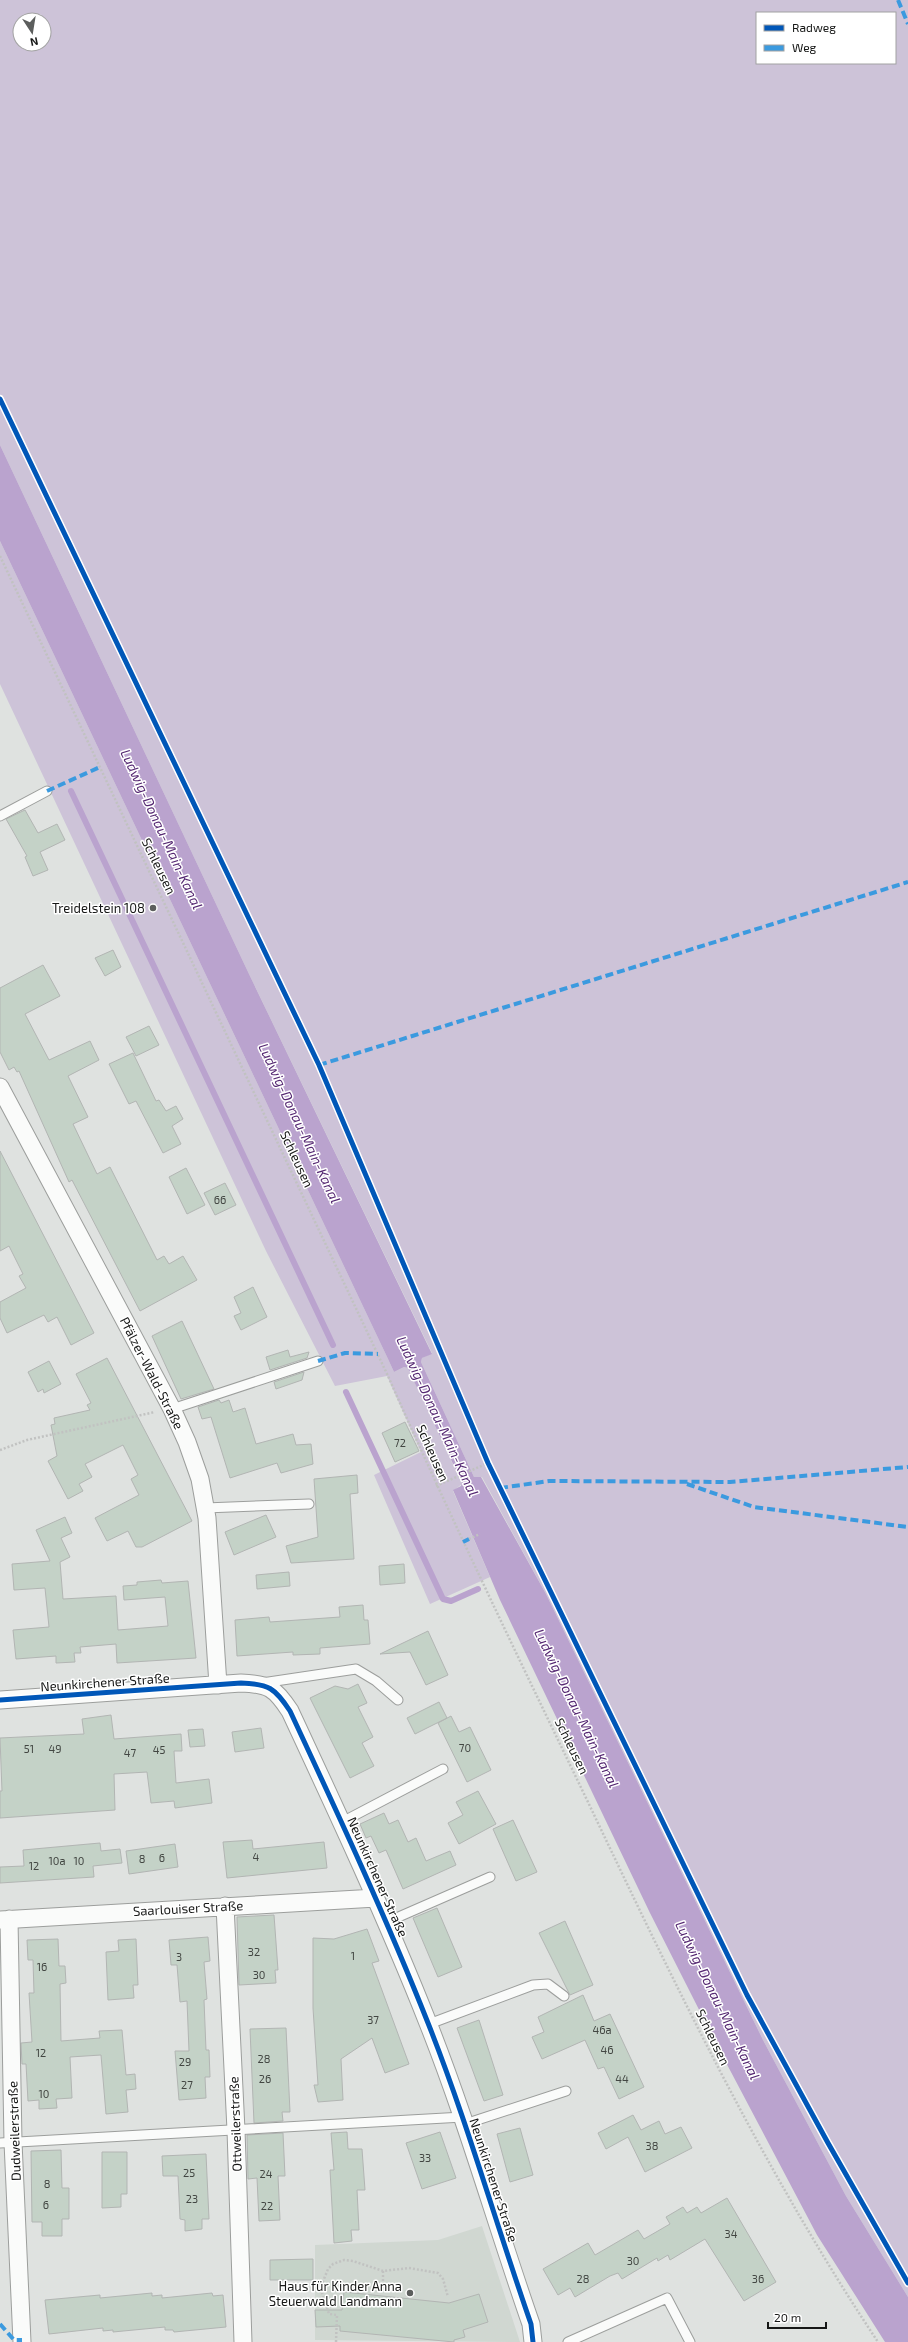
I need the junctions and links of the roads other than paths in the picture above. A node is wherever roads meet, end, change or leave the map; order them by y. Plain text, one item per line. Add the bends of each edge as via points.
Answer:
1 (47, 791) dead end
2 (0, 816) edge
3 (0, 1087) edge
4 (318, 1361) dead end
5 (172, 1409) junction
6 (309, 1504) dead end
7 (205, 1508) junction
8 (261, 1683) junction
9 (218, 1685) junction
10 (0, 1700) edge
11 (398, 1700) dead end
12 (443, 1769) dead end
13 (342, 1822) junction
14 (490, 1877) dead end
15 (376, 1898) junction
16 (225, 1906) junction
17 (4, 1920) edge
18 (386, 1922) junction
19 (564, 1996) dead end
20 (429, 2024) junction
21 (566, 2091) dead end
22 (464, 2121) junction
23 (236, 2130) junction
24 (7, 2142) edge
25 (22, 2342) edge
26 (243, 2342) edge
27 (533, 2342) edge
28 (568, 2342) edge
29 (690, 2342) edge

1 - 2 lane
3 - 5 street, Pfälzer-Wald-Straße
4 - 5 lane
5 - 7 street, Pfälzer-Wald-Straße via 200,1479
6 - 7 lane
7 - 9 street, Pfälzer-Wald-Straße
8 - 9 street, Neunkirchener Straße
8 - 11 lane via 356,1669 376,1681
8 - 13 street, Neunkirchener Straße via 278,1694 290,1711
9 - 10 street, Neunkirchener Straße
12 - 13 lane
13 - 15 street, Neunkirchener Straße
14 - 18 lane
15 - 16 street, Saarlouiser Straße
15 - 18 street, Neunkirchener Straße
16 - 17 street, Saarlouiser Straße
16 - 23 street, Ottweilerstraße
17 - 24 street, Dudweilerstraße
18 - 20 street, Neunkirchener Straße
19 - 20 lane via 548,1984 533,1985
20 - 22 street, Neunkirchener Straße
21 - 22 lane
22 - 23 lane
22 - 27 street, Neunkirchener Straße via 531,2324
23 - 24 lane
23 - 26 street, Ottweilerstraße
24 - 25 street, Dudweilerstraße
28 - 29 lane via 667,2298

